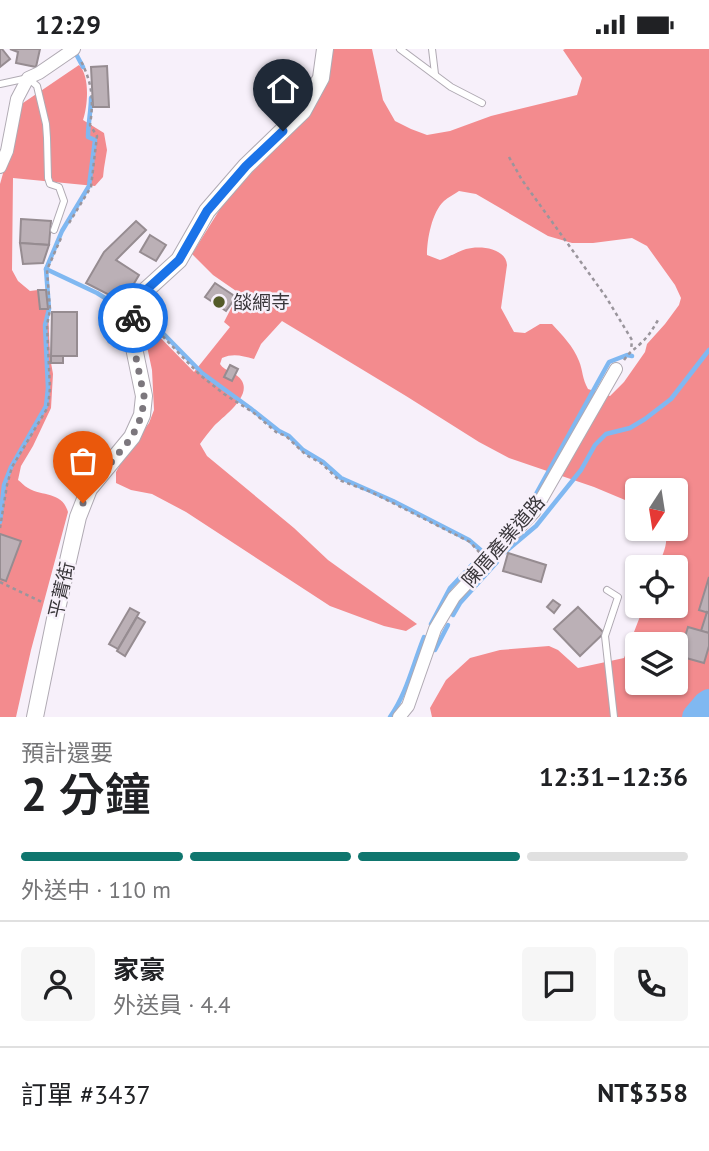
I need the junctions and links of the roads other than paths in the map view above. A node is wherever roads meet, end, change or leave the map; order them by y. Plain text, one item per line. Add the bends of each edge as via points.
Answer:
1 (325, 49) edge
2 (400, 49) edge
3 (432, 49) edge
4 (77, 54) edge
5 (435, 74) junction
6 (28, 78) junction
7 (0, 84) edge
8 (482, 103) dead end
9 (0, 167) edge
10 (54, 230) dead end
11 (133, 315) junction
12 (110, 340) dead end
13 (616, 369) dead end
14 (607, 590) dead end
15 (36, 717) edge
16 (399, 717) edge
17 (614, 717) edge

1 - 11 street via 321,78 303,111 207,211 179,260 145,291
2 - 5 lane
3 - 5 lane
4 - 6 street
5 - 8 lane
6 - 7 lane
6 - 9 street via 17,99
6 - 10 lane via 37,86 46,124 48,178 59,187 64,201
11 - 12 lane via 117,321
11 - 15 street, 平菁街 via 133,343 144,396 142,415 132,437 89,489 78,517
13 - 16 street, 陳厝產業道路 via 534,512 454,597 435,629 408,706
14 - 17 lane via 618,597 605,636

